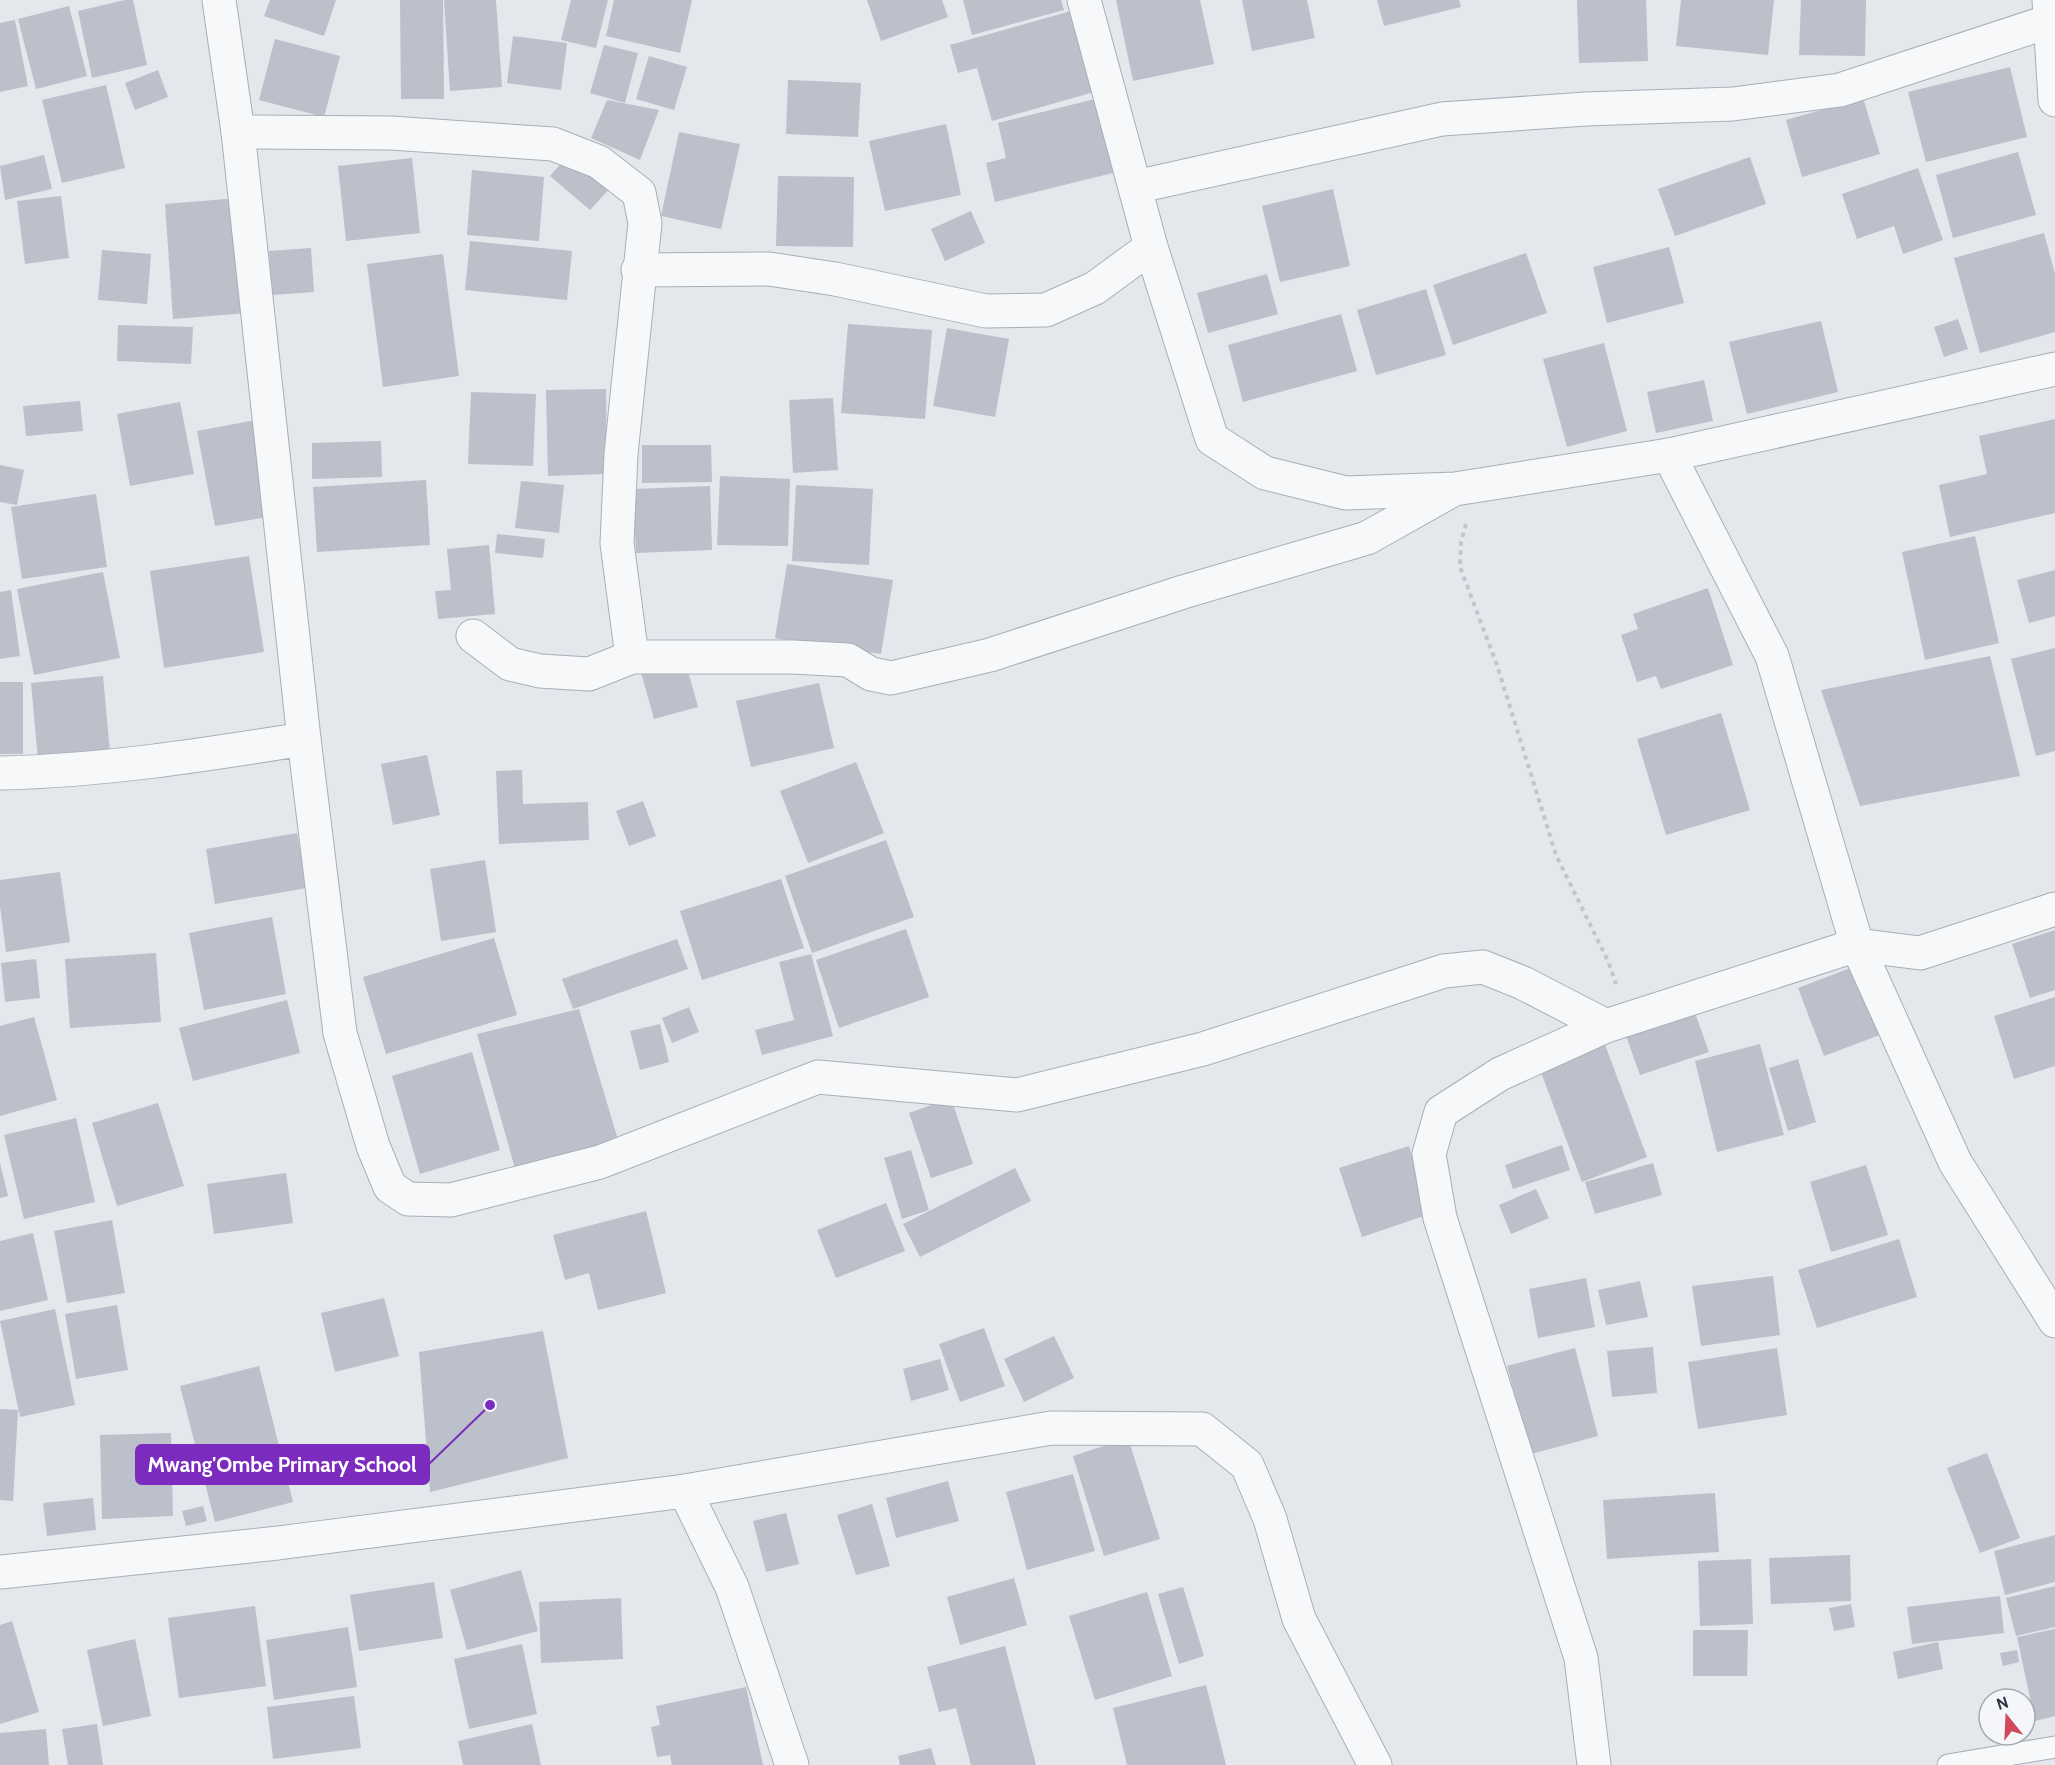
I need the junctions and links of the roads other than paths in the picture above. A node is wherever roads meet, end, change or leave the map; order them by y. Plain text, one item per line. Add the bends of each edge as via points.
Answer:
1 (219, 0) edge
2 (1084, 0) edge
3 (2050, 11) edge
4 (2055, 100) edge
5 (238, 132) junction
6 (1135, 187) junction
7 (1151, 247) junction
8 (638, 270) junction
9 (2055, 369) edge
10 (1669, 455) junction
11 (1455, 489) junction
12 (473, 636) dead end
13 (632, 657) junction
14 (304, 739) junction
15 (0, 773) edge
16 (2055, 909) edge
17 (1857, 945) junction
18 (1617, 1023) junction
19 (2055, 1321) edge
20 (685, 1491) junction
21 (0, 1572) edge
22 (2055, 1747) edge
23 (792, 1765) edge
24 (1375, 1765) edge
25 (1594, 1765) edge
26 (1948, 1765) edge

1 - 5 street
2 - 6 street
3 - 4 street
3 - 6 street via 1840,90 1733,105 1586,109 1442,119
5 - 8 street via 391,133 553,144 598,162 639,193 645,223
5 - 14 street
6 - 7 street
7 - 8 street via 1095,288 1046,310 986,311 769,269
7 - 11 street via 1212,439 1265,473 1346,493
8 - 13 street via 616,543
9 - 10 street
10 - 11 street
10 - 17 street via 1772,656
11 - 13 street via 1367,538 990,655 891,678 871,674 848,660
12 - 13 street via 510,664 540,671 589,674
14 - 15 street via 162,761
14 - 18 street via 340,1034 373,1146 390,1187 408,1199 450,1200 600,1162 818,1077 1017,1095 1203,1049 1444,971 1483,967
16 - 17 street via 1920,953
17 - 18 street
17 - 19 street via 1955,1162
18 - 25 street via 1500,1074 1441,1112 1430,1154 1440,1218 1581,1658
20 - 21 street via 278,1543
20 - 23 street via 732,1587
20 - 24 street via 1051,1428 1202,1429 1247,1465 1270,1518 1299,1619
22 - 26 lane

